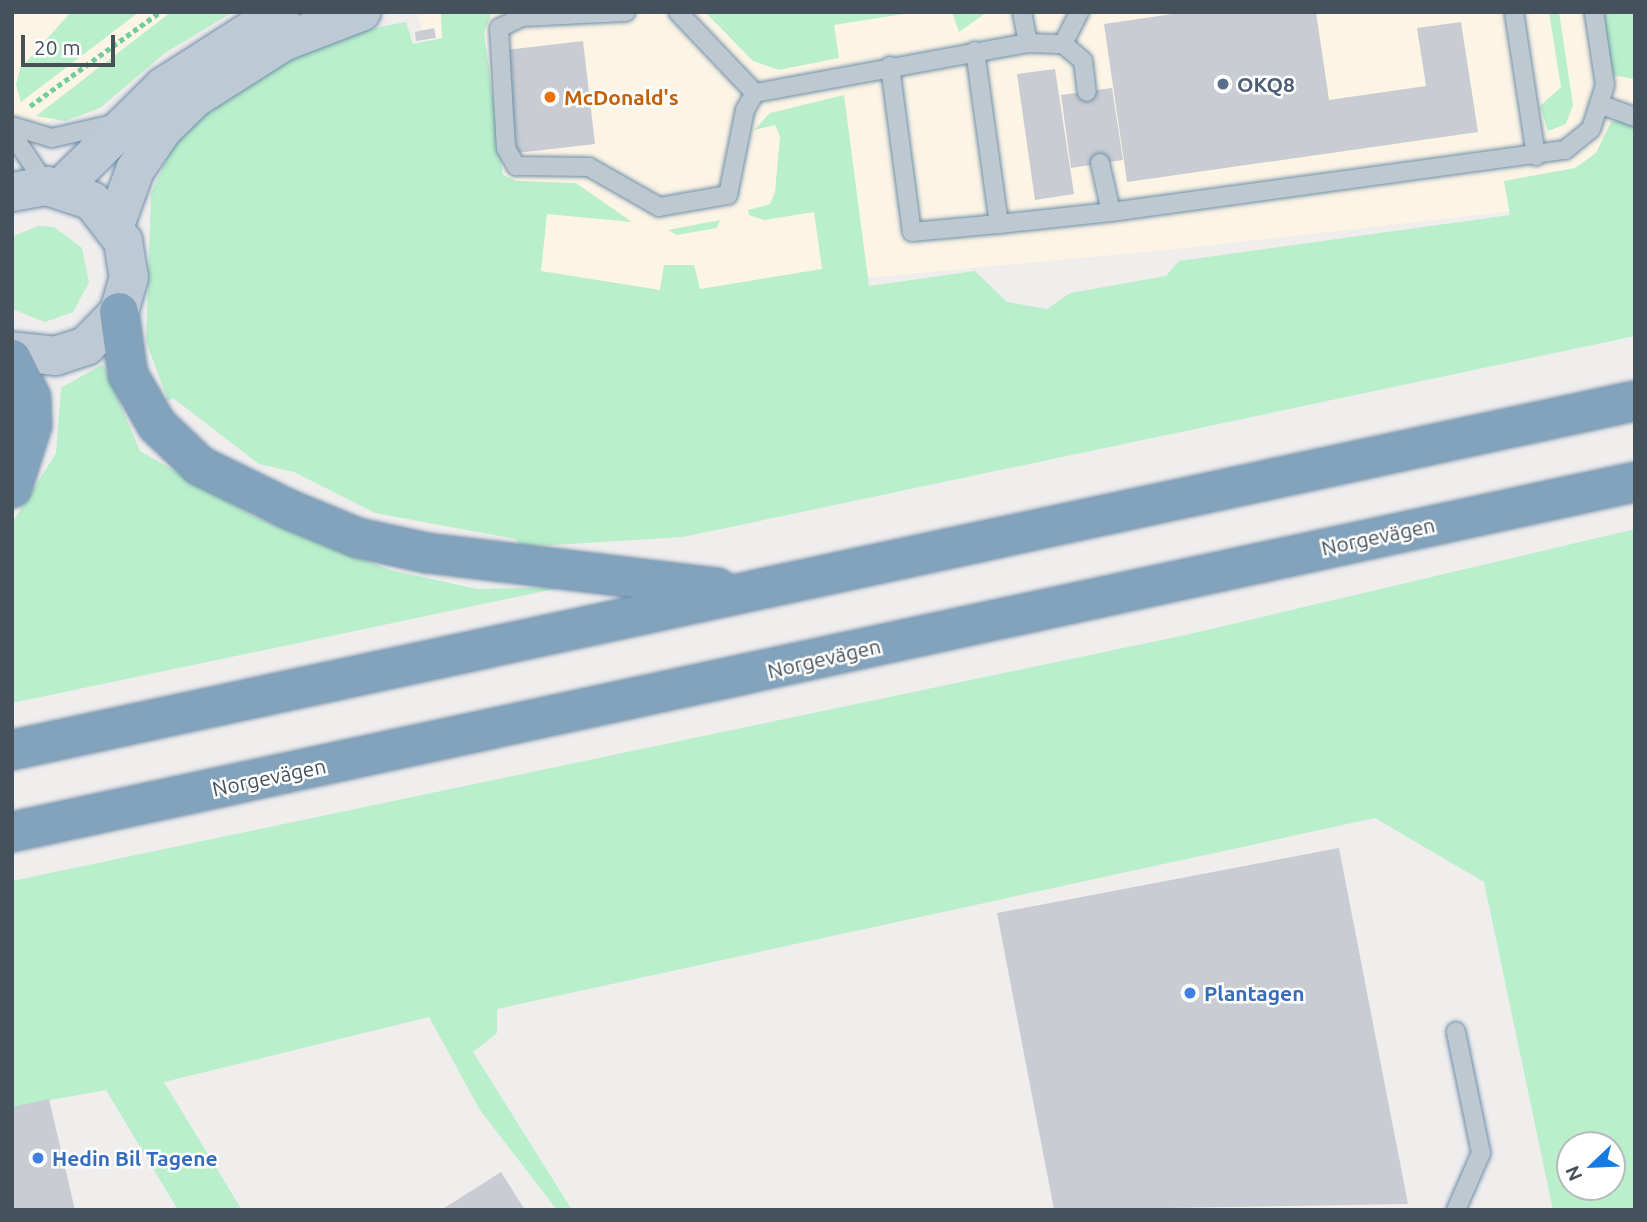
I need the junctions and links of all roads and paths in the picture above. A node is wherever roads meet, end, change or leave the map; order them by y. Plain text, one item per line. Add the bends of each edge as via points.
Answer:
1 (160, 12) edge
2 (280, 12) edge
3 (361, 12) edge
4 (626, 12) edge
5 (678, 12) edge
6 (1023, 12) edge
7 (1079, 12) edge
8 (1514, 12) edge
9 (1594, 12) edge
10 (1028, 43) junction
11 (1063, 44) junction
12 (975, 51) junction
13 (890, 66) junction
14 (1087, 92) dead end
15 (755, 93) junction
16 (1599, 104) junction
17 (1635, 117) edge
18 (17, 119) edge
19 (123, 121) junction
20 (12, 134) edge
21 (1536, 156) junction
22 (1100, 163) dead end
23 (40, 188) edge
24 (1111, 212) junction
25 (999, 224) junction
26 (115, 225) junction
27 (119, 312) junction
28 (12, 351) edge
29 (12, 359) edge
30 (1635, 401) edge
31 (1635, 482) edge
32 (12, 488) edge
33 (752, 591) junction
34 (12, 750) edge
35 (12, 832) edge
36 (1456, 1032) dead end
37 (1456, 1210) edge

1 - 18 path
2 - 19 street via 222,44
3 - 26 street via 283,42 195,98 163,129 135,170
4 - 15 lane via 522,18 499,28 506,149 516,166 589,167 648,205 718,199 734,187 741,128
5 - 15 lane
6 - 10 lane
7 - 11 lane
8 - 21 lane
9 - 16 lane via 1605,85
10 - 11 lane
10 - 12 lane
11 - 14 lane via 1083,61
12 - 13 lane
12 - 25 lane
13 - 15 lane
13 - 25 lane via 912,232
16 - 17 lane
16 - 21 lane via 1583,136 1565,150
18 - 19 lane via 32,137 73,137
19 - 23 street
20 - 23 lane
21 - 24 lane
22 - 24 lane
23 - 26 street via 92,201
24 - 25 lane
26 - 27 street via 128,259
27 - 28 street via 99,337 72,353 40,357
27 - 33 highway via 128,375 157,425 200,466 290,510 358,538 427,553
29 - 32 highway via 31,398 32,425
30 - 33 highway
31 - 35 highway, Norgevägen
33 - 34 highway
36 - 37 lane via 1481,1153

